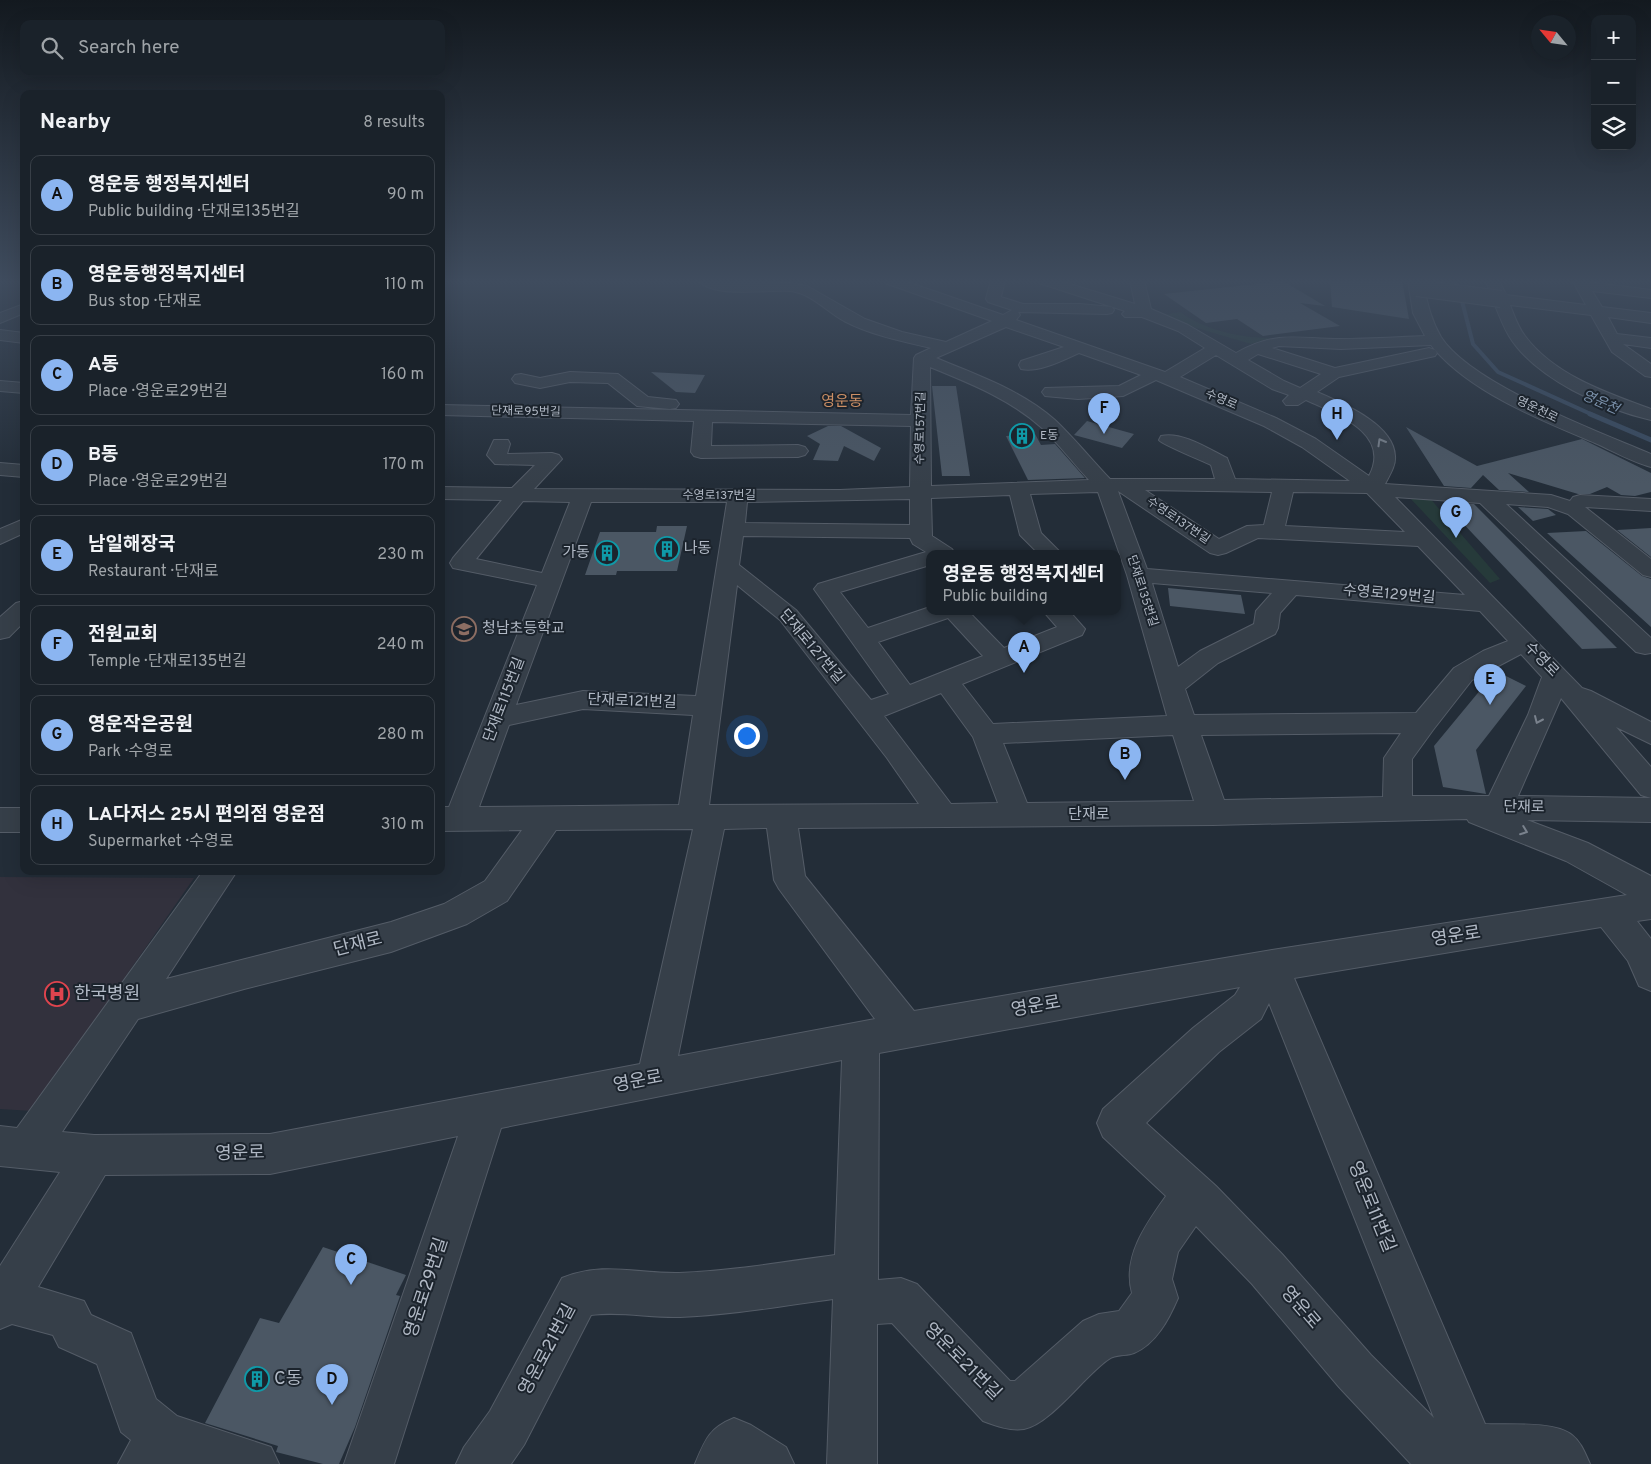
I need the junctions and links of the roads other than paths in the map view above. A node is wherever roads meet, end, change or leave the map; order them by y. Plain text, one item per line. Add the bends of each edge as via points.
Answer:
1 (945, 348) edge
2 (1076, 348) edge
3 (1083, 348) edge
4 (1216, 348) joint
5 (1256, 348) edge
6 (1257, 348) edge
7 (1423, 348) edge
8 (1443, 348) edge
9 (1458, 348) edge
10 (1527, 348) edge
11 (1618, 348) edge
12 (922, 358) junction
13 (1235, 360) junction
14 (1026, 365) dead end
15 (1651, 372) edge
16 (1334, 373) junction
17 (1161, 376) junction
18 (522, 379) dead end
19 (0, 386) edge
20 (20, 388) edge
21 (1052, 392) dead end
22 (1304, 394) junction
23 (445, 410) edge
24 (1651, 415) edge
25 (703, 416) junction
26 (726, 416) junction
27 (1263, 419) junction
28 (920, 421) junction
29 (1168, 440) dead end
30 (501, 444) dead end
31 (798, 451) dead end
32 (1651, 455) edge
33 (1651, 461) edge
34 (0, 468) edge
35 (20, 469) edge
36 (1227, 485) junction
37 (1115, 486) junction
38 (1284, 486) junction
39 (1374, 488) junction
40 (1019, 490) junction
41 (445, 492) edge
42 (518, 494) junction
43 (920, 495) junction
44 (738, 496) junction
45 (1486, 497) junction
46 (1580, 501) dead end
47 (579, 505) junction
48 (1651, 505) edge
49 (724, 521) junction
50 (20, 527) edge
51 (920, 532) junction
52 (1273, 533) junction
53 (0, 537) edge
54 (1425, 540) junction
55 (938, 550) edge
56 (1047, 550) edge
57 (926, 559) edge
58 (728, 567) junction
59 (1651, 570) edge
60 (1138, 574) junction
61 (550, 582) junction
62 (1291, 587) junction
63 (1487, 604) junction
64 (20, 612) edge
65 (931, 615) edge
66 (959, 615) edge
67 (1059, 615) edge
68 (0, 630) edge
69 (862, 638) junction
70 (1525, 643) junction
71 (1645, 646) dead end
72 (1000, 659) junction
73 (946, 681) junction
74 (1563, 683) junction
75 (1171, 686) junction
76 (905, 697) junction
77 (708, 706) junction
78 (866, 713) junction
79 (498, 718) junction
80 (1423, 724) junction
81 (1184, 725) junction
82 (986, 734) junction
83 (1651, 734) edge
84 (1651, 787) edge
85 (1462, 807) junction
86 (1498, 808) junction
87 (1397, 809) junction
88 (1651, 810) edge
89 (1213, 813) junction
90 (1017, 815) junction
91 (944, 816) junction
92 (781, 817) junction
93 (702, 818) junction
94 (450, 819) edge
95 (547, 819) junction
96 (0, 820) edge
97 (20, 820) edge
98 (218, 875) edge
99 (1651, 892) edge
100 (1651, 905) edge
101 (1609, 912) junction
102 (1272, 966) junction
103 (1651, 975) edge
104 (129, 1005) junction
105 (906, 1030) junction
106 (861, 1038) junction
107 (655, 1079) junction
108 (486, 1113) junction
109 (14, 1147) edge
110 (94, 1155) junction
111 (1193, 1194) junction
112 (856, 1289) junction
113 (2, 1304) edge
114 (153, 1450) edge
115 (1464, 1459) edge
116 (254, 1464) edge
117 (369, 1464) edge
118 (481, 1464) edge
119 (720, 1464) edge
120 (769, 1464) edge
121 (852, 1464) edge
122 (1565, 1464) edge

1 - 12 street
2 - 14 street
3 - 17 street, 수영로
4 - 13 street
4 - 17 street
5 - 13 street
6 - 16 street
7 - 16 street
8 - 33 street, 영운천로 via 1457,365 1491,387
9 - 32 street via 1470,366 1501,386 1574,423
10 - 24 street via 1537,360 1616,403
11 - 15 street
12 - 28 street, 수영로157번길
12 - 37 street, 단재로135번길 via 1015,400 1048,424
13 - 22 street via 1278,385
16 - 22 street
17 - 21 street via 1123,391
17 - 27 street, 수영로
18 - 26 street via 540,383 570,377 612,378 643,402 711,407
19 - 20 street
22 - 27 street
39 -> 22 street via 1384,466 1386,452 1381,440 1352,416
23 - 25 street, 단재로95번길
25 - 26 street, 단재로95번길
25 - 31 street via 701,452
26 - 28 street, 단재로95번길
27 - 39 street, 수영로 via 1309,443
28 - 43 street, 수영로157번길
29 - 36 street via 1220,462
30 - 42 street via 497,455 502,460 552,459
34 - 35 street
36 - 37 street, 수영로137번길
36 - 38 street, 수영로137번길
37 - 40 street, 수영로137번길
37 - 52 street, 수영로137번길 via 1218,548 1255,531
37 - 60 street, 단재로135번길
38 - 39 street, 수영로137번길
38 - 52 street
39 - 45 street, 수영로137번길
39 - 54 street, 수영로
40 - 43 street, 수영로137번길
40 - 56 street via 1031,535
41 - 42 street, 수영로137번길
42 - 47 street, 수영로137번길
42 - 61 street via 461,562
43 - 44 street, 수영로137번길
43 - 51 street
44 - 47 street, 수영로137번길
44 - 49 street
45 - 59 street, 수영로137번길 via 1551,502 1575,510
45 - 71 street
46 - 48 street
47 - 49 street
47 - 61 street, 단재로115번길
49 - 51 street
49 - 58 street
50 - 53 street
51 - 55 street via 920,539
52 - 54 street
54 - 63 street, 수영로
57 - 69 street via 826,589
58 - 77 street
58 - 78 street, 단재로127번길 via 788,615
60 - 62 street, 수영로129번길
60 - 75 street, 단재로135번길
61 - 79 street, 단재로115번길
62 - 63 street, 수영로129번길
62 - 75 street via 1268,611 1266,628 1209,656
63 - 70 street, 수영로
64 - 68 street
65 - 69 street
66 - 72 street
67 - 72 street via 1074,629
69 - 76 street
70 - 74 street, 수영로
70 - 80 street via 1463,674
72 - 73 street
73 - 76 street
73 - 82 street
74 - 83 street
74 - 84 street, 수영로
74 -> 86 street via 1541,715
75 - 81 street, 단재로135번길
76 - 78 street
77 - 79 street, 단재로121번길 via 583,700
77 - 93 street
78 - 91 street, 단재로127번길
79 - 94 street, 단재로115번길
80 - 81 street
80 - 87 street via 1398,758
81 - 82 street
81 - 89 street, 단재로135번길
82 - 90 street
85 - 86 street, 단재로
85 - 87 street, 단재로
85 -> 99 street via 1577,852
86 - 88 street, 단재로
87 - 89 street, 단재로
89 - 90 street, 단재로
90 - 91 street, 단재로
91 - 92 street, 단재로
92 - 93 street, 단재로
92 - 105 street via 790,880
93 - 95 street, 단재로
93 - 107 street
94 - 95 street, 단재로
95 - 104 street, 단재로 via 496,891 455,914 391,937
96 - 97 street
98 - 104 street
100 - 101 street, 영운로
101 - 102 street, 영운로
101 - 103 street via 1641,952
102 - 105 street, 영운로
102 - 111 street, 영운로 via 1248,1007 1206,1040 1117,1124
102 - 115 street, 영운로11번길
104 - 109 street
105 - 106 street, 영운로
106 - 107 street, 영운로
106 - 112 street
107 - 108 street, 영운로
108 - 110 street, 영운로 via 270,1154
108 - 117 street, 영운로29번길
109 - 110 street, 영운로
110 - 113 street
111 - 112 street, 영운로21번길 via 1158,1243 1150,1279 1156,1298 1132,1330 1099,1337 1024,1405 1000,1404 901,1300
111 - 115 street, 영운로 via 1267,1269 1355,1371
112 - 118 street, 영운로21번길 via 757,1288 678,1295 614,1290 578,1294 507,1428
112 - 121 street
113 - 114 street via 68,1317 75,1331 115,1349
114 - 116 street
115 - 122 street via 1554,1451
119 - 120 street via 734,1442

